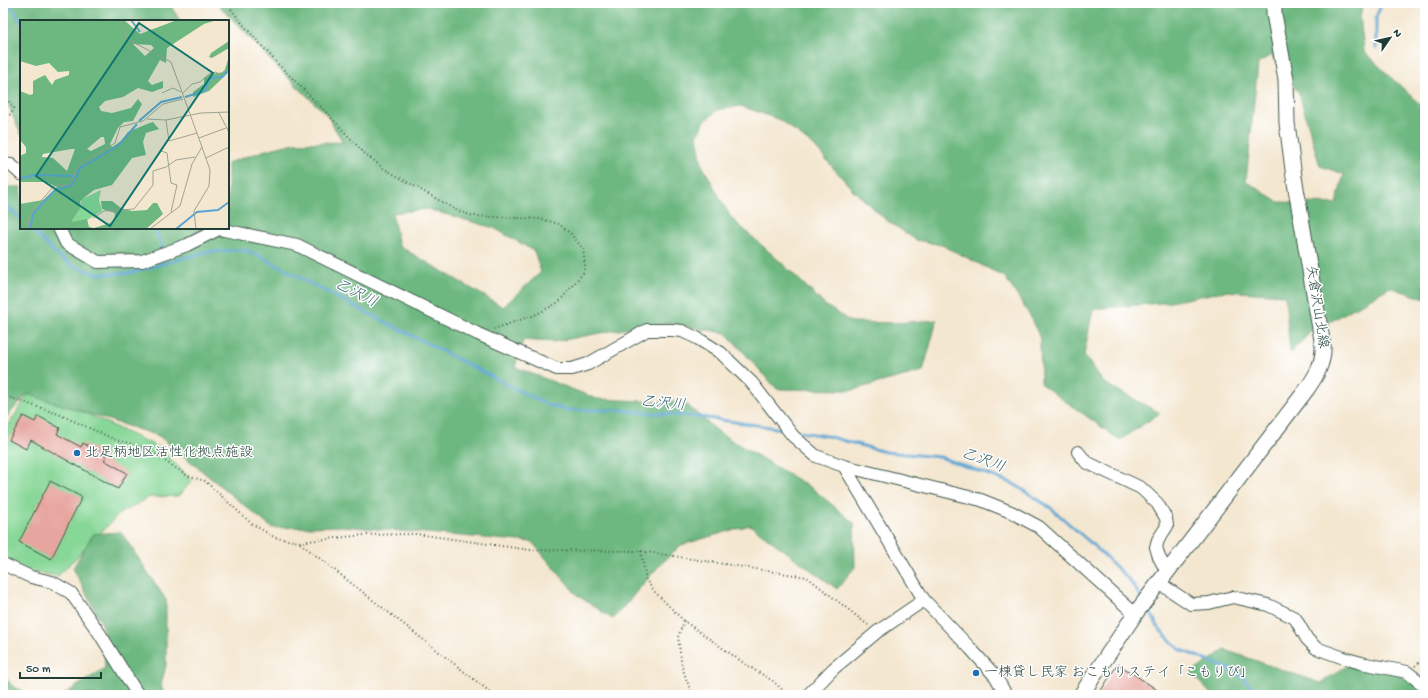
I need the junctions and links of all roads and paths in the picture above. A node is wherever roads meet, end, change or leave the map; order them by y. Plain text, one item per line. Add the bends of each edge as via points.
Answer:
1 (226, 3) edge
2 (1274, 3) edge
3 (3, 96) edge
4 (3, 119) edge
5 (3, 164) edge
6 (20, 173) edge
7 (59, 229) edge
8 (219, 229) edge
9 (219, 229) edge
10 (478, 334) junction
11 (3, 395) edge
12 (1078, 452) dead end
13 (844, 466) junction
14 (299, 542) junction
15 (641, 551) junction
16 (3, 564) edge
17 (1163, 577) junction
18 (924, 600) junction
19 (1135, 614) junction
20 (684, 621) junction
21 (876, 632) junction
22 (1425, 686) edge
23 (138, 695) edge
24 (494, 695) edge
25 (695, 695) edge
26 (788, 695) edge
27 (808, 695) edge
28 (1006, 695) edge
29 (1081, 695) edge

1 - 10 path via 279,65 363,152 384,168 456,210 473,216 542,219 559,224 583,249 586,266 583,273 559,302 537,314
2 - 17 main road, 矢倉沢山北線 via 1286,79 1294,176 1323,354 1318,373 1308,389
3 - 4 path via 14,108 11,114
5 - 6 street via 11,165
7 - 9 street via 66,243 98,262 142,261 187,245
8 - 10 street via 297,245
10 - 13 street via 551,367 572,369 588,364 647,330 682,332 721,352 752,383 793,436 816,456
11 - 14 path via 58,414 116,440 143,447 188,476 205,480 252,524 276,538
12 - 17 street via 1086,462 1141,488 1156,502 1166,518 1167,526 1156,548
13 - 18 street
13 - 19 street via 981,500 1011,512 1039,527
14 - 15 path via 364,535 416,534 530,550
14 - 24 path
15 - 20 path via 646,580
15 - 21 path via 807,577
16 - 23 street via 31,577 52,582 71,593
17 - 19 main road, 矢倉沢山北線
17 - 22 street via 1191,604 1233,597 1268,605 1295,618 1307,639 1316,648 1361,663 1407,672
18 - 21 street
18 - 28 street via 996,677
19 - 29 main road
20 - 25 path via 678,637 682,667 691,692
20 - 26 path via 773,681
21 - 27 street via 833,669

